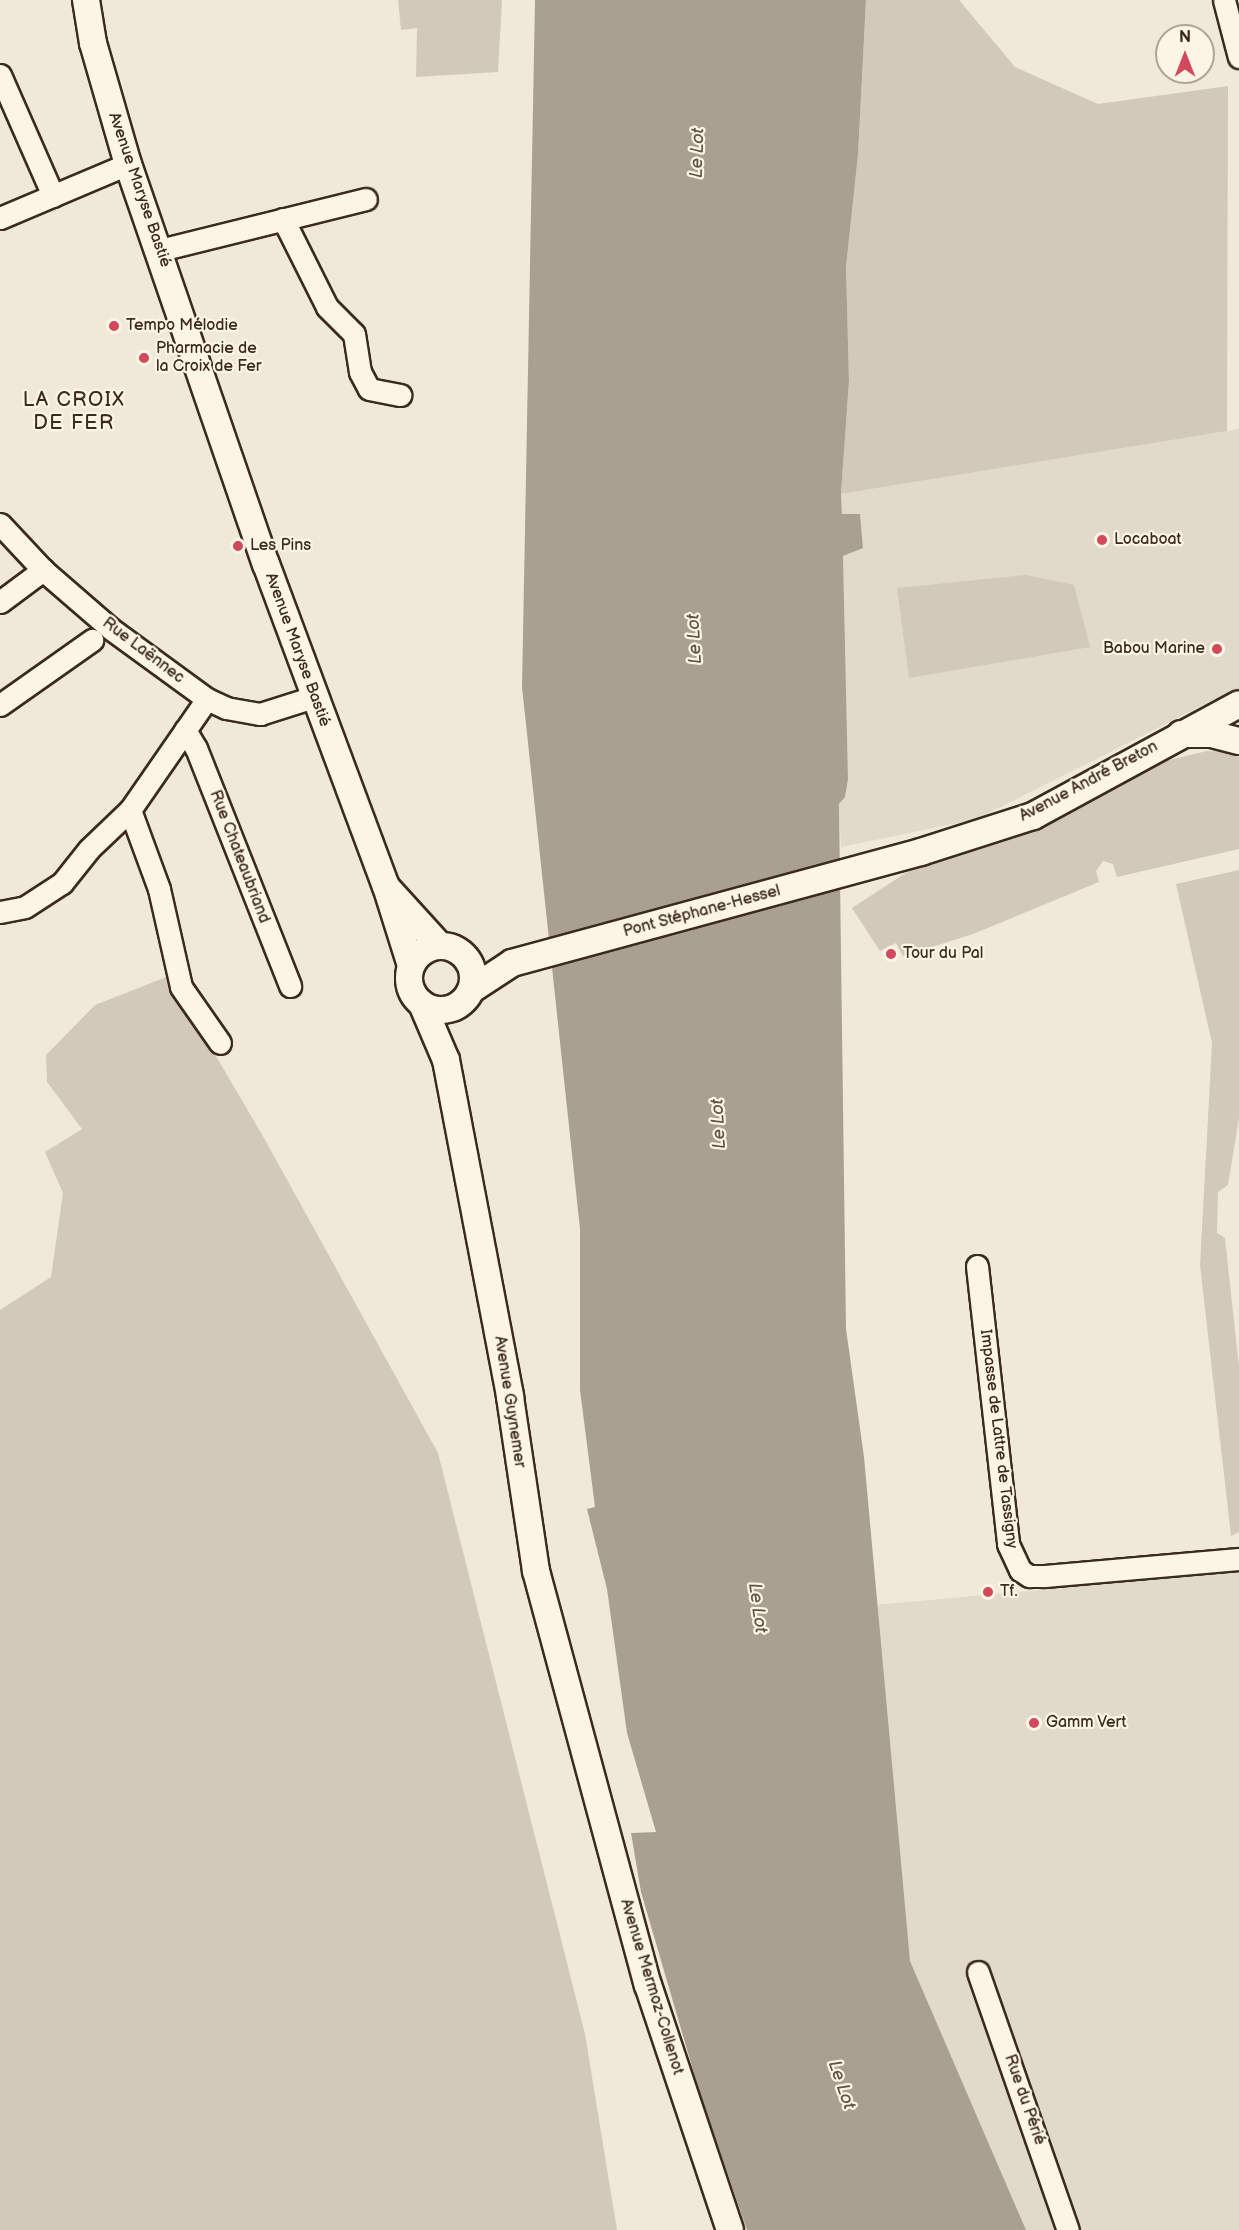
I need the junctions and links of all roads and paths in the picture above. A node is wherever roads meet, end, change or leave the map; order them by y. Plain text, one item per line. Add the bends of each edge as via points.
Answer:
1 (86, 0) edge
2 (1224, 0) edge
3 (1239, 57) edge
4 (0, 75) edge
5 (128, 164) junction
6 (53, 196) junction
7 (366, 199) dead end
8 (0, 218) edge
9 (284, 219) junction
10 (160, 250) junction
11 (400, 394) dead end
12 (0, 524) edge
13 (43, 570) junction
14 (0, 602) edge
15 (92, 640) dead end
16 (314, 697) junction
17 (207, 699) junction
18 (1239, 704) edge
19 (0, 705) edge
20 (185, 730) junction
21 (1181, 734) junction
22 (1239, 741) edge
23 (130, 810) junction
24 (892, 860) joint
25 (386, 886) junction
26 (0, 912) edge
27 (439, 945) junction
28 (411, 966) junction
29 (482, 975) junction
30 (290, 986) dead end
31 (422, 1004) junction
32 (220, 1043) dead end
33 (446, 1060) junction
34 (976, 1266) dead end
35 (1239, 1558) edge
36 (581, 1741) joint
37 (978, 1971) dead end
38 (729, 2230) edge
39 (1068, 2230) edge

1 - 5 street, Avenue Maryse Bastié via 98,64
2 - 3 street
4 - 6 street
5 - 6 street
5 - 10 street, Avenue Maryse Bastié
6 - 8 street
7 - 9 street
9 - 10 street
9 - 11 street via 327,307 354,334 360,372 369,389
10 - 16 street, Avenue Maryse Bastié
12 - 13 street, Rue Laënnec
13 - 14 street
13 - 17 street, Rue Laënnec via 111,629
15 - 19 street
16 - 17 street, Rue Laënnec via 260,714 226,708
16 - 25 street, Avenue Maryse Bastié
17 - 20 street
18 - 21 street, Avenue André Breton
20 - 23 street
20 - 30 street, Rue Chateaubriand via 196,748
21 - 22 street, Avenue André Breton via 1211,734
21 - 24 street, Avenue André Breton via 1033,816
23 - 26 street via 45,897 25,907
23 - 32 street via 159,889 181,987
24 - 29 street, Pont Stéphane-Hessel
25 - 27 street, Avenue Maryse Bastié
25 - 28 street, Avenue Maryse Bastié
27 - 28 street via 422,952
27 - 29 street via 459,951
28 - 31 street via 409,982
29 - 31 street via 442,1010
29 - 33 street, Avenue Guynemer
31 - 33 street, Avenue Guynemer
33 - 36 street, Avenue Guynemer via 510,1397 536,1571
34 - 35 street, Impasse de Lattre de Tassigny via 1008,1544 1020,1570 1029,1576 1044,1576
36 - 38 street, Avenue Mermoz-Collenot via 648,1985
37 - 39 street, Rue du Périé

